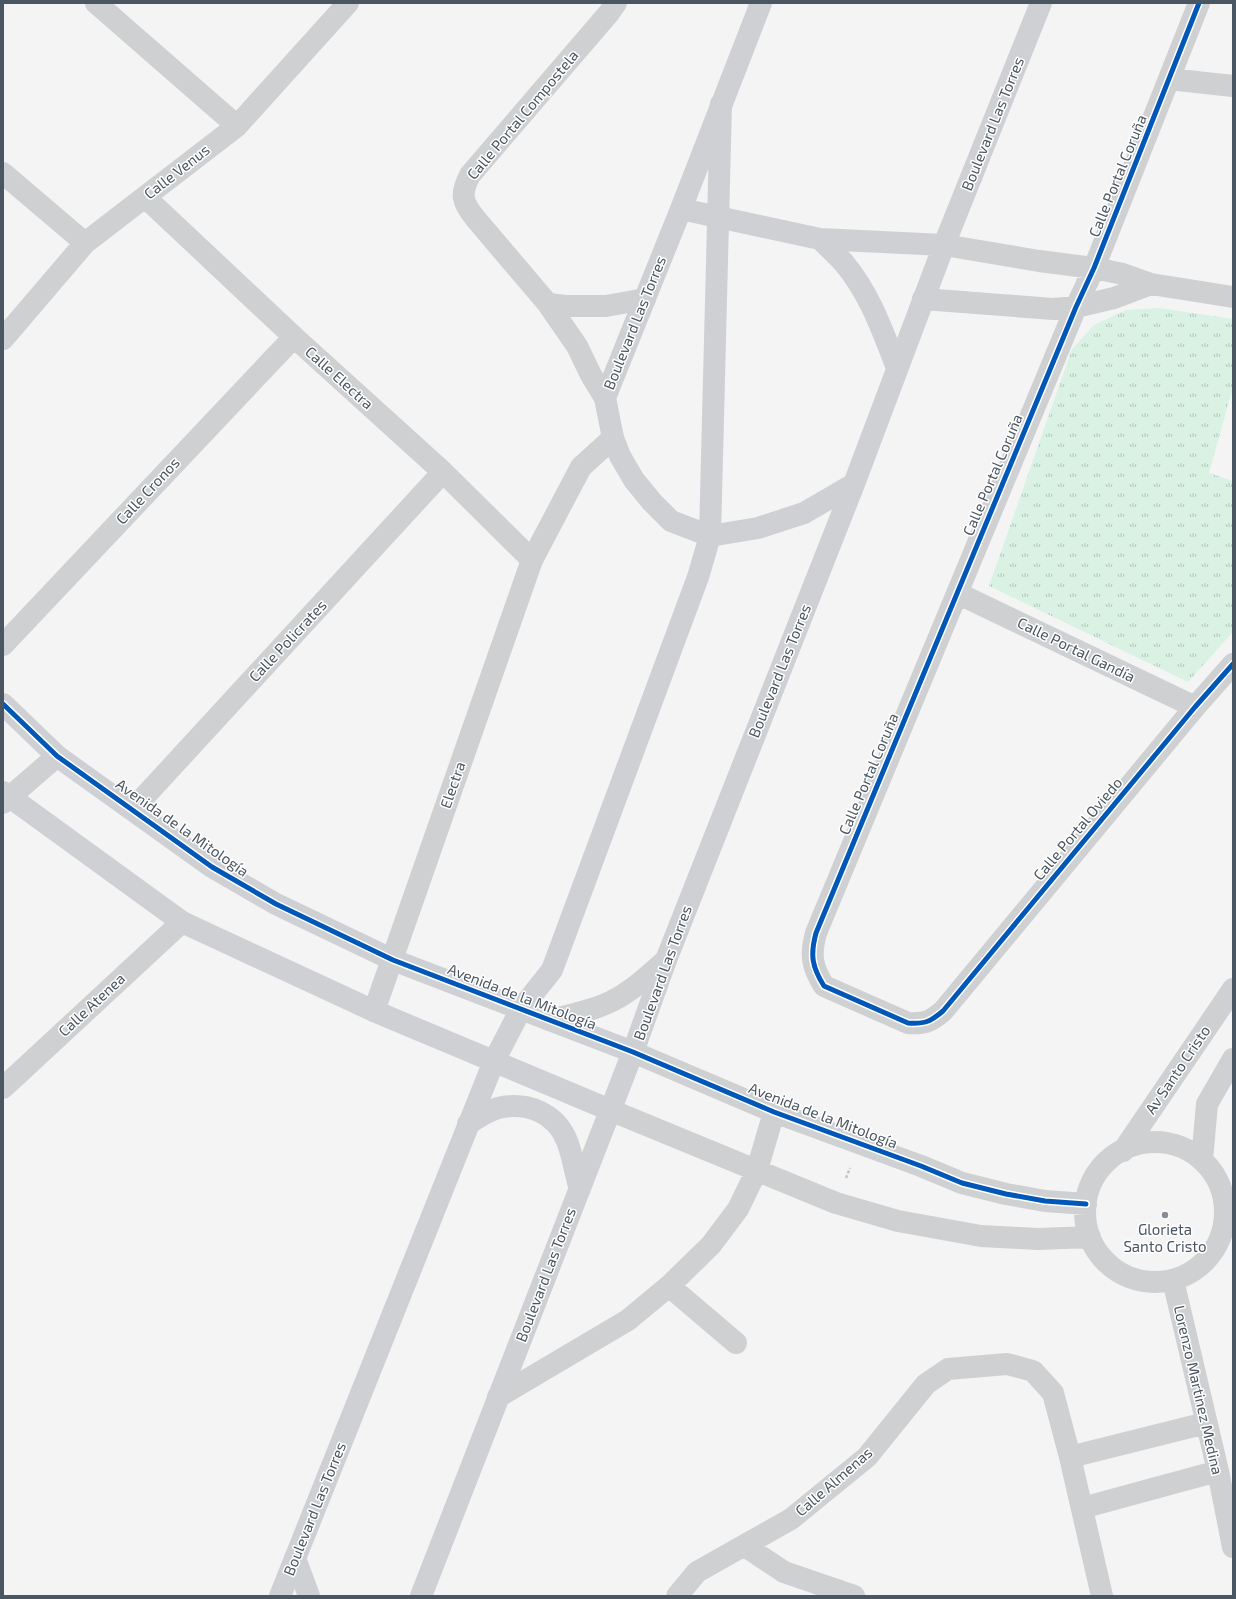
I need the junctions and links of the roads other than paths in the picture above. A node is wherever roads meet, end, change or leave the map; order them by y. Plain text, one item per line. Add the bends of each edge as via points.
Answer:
1 (96, 3) edge
2 (616, 3) edge
3 (760, 3) edge
4 (1041, 3) edge
5 (1199, 3) edge
6 (341, 5) edge
7 (1169, 79) junction
8 (1233, 86) edge
9 (721, 104) junction
10 (237, 126) junction
11 (3, 173) edge
12 (145, 197) junction
13 (681, 209) junction
14 (718, 217) junction
15 (820, 239) junction
16 (85, 242) junction
17 (944, 245) junction
18 (1094, 268) junction
19 (1151, 284) junction
20 (1233, 297) edge
21 (644, 299) junction
22 (923, 299) junction
23 (548, 304) junction
24 (1076, 307) junction
25 (294, 337) junction
26 (3, 339) edge
27 (897, 368) junction
28 (605, 398) junction
29 (613, 438) junction
30 (443, 472) junction
31 (854, 484) junction
32 (710, 536) junction
33 (532, 560) junction
34 (957, 593) junction
35 (3, 645) edge
36 (1233, 664) edge
37 (3, 704) edge
38 (1195, 708) junction
39 (57, 756) junction
40 (5, 798) edge
41 (133, 809) junction
42 (182, 922) junction
43 (812, 956) joint
44 (393, 960) junction
45 (666, 960) junction
46 (1233, 989) edge
47 (521, 1009) junction
48 (374, 1011) junction
49 (549, 1020) junction
50 (633, 1052) junction
51 (1233, 1059) edge
52 (494, 1061) junction
53 (3, 1088) edge
54 (610, 1110) junction
55 (774, 1112) junction
56 (468, 1124) junction
57 (1123, 1151) junction
58 (1207, 1166) junction
59 (757, 1170) junction
60 (1233, 1182) edge
61 (580, 1189) junction
62 (1086, 1204) junction
63 (1090, 1237) junction
64 (1223, 1251) edge
65 (1172, 1280) junction
66 (669, 1286) junction
67 (736, 1343) dead end
68 (498, 1397) junction
69 (1206, 1423) junction
70 (1070, 1457) junction
71 (1218, 1471) junction
72 (1082, 1508) junction
73 (745, 1546) junction
74 (1233, 1548) edge
75 (295, 1558) junction
76 (280, 1596) edge
77 (309, 1596) edge
78 (421, 1596) edge
79 (677, 1596) edge
80 (854, 1596) edge
81 (1102, 1596) edge

1 - 10 street
2 - 23 street, Calle Portal Compostela via 470,175 465,185 463,198 468,209
3 - 9 main road, Boulevard Las Torres
4 - 17 main road, Boulevard Las Torres
5 - 7 street, Calle Portal Coruña
6 - 10 street, Calle Venus
7 - 8 street
7 - 18 street, Calle Portal Coruña
9 - 13 main road, Boulevard Las Torres
9 - 14 main road, Boulevard Las Torres
10 - 12 street, Calle Venus
11 - 16 street
12 - 16 street, Calle Venus
12 - 25 street, Calle Electra
13 - 14 main road
13 - 21 main road, Boulevard Las Torres
14 - 15 main road
14 - 32 main road, Boulevard Las Torres
15 - 17 main road
15 - 27 main road via 844,264 864,292 880,323
16 - 26 street, Calle Venus
17 - 18 street
17 - 22 main road, Boulevard Las Torres
18 - 19 street via 1123,274
18 - 24 street, Calle Portal Coruña
19 - 20 street
19 - 24 street via 1114,298
21 - 23 street via 606,306
21 - 28 main road, Boulevard Las Torres
22 - 24 street via 1029,308
22 - 27 main road, Boulevard Las Torres
23 - 28 street, Calle Portal Compostela via 577,346
24 - 34 street, Calle Portal Coruña
25 - 30 street, Calle Electra
25 - 35 street, Calle Cronos
27 - 31 main road, Boulevard Las Torres
28 - 29 main road, Boulevard Las Torres
29 - 32 main road, Boulevard Las Torres via 634,480 652,502 671,521
29 - 33 street, Electra via 582,467
30 - 33 street, Calle Electra
30 - 41 street, Calle Policrates
31 - 32 main road via 804,514 758,528
31 - 45 main road, Boulevard Las Torres
32 - 47 main road, Boulevard Las Torres via 698,577 552,970
33 - 44 street, Electra
34 - 38 street, Calle Portal Gandía
34 - 43 street, Calle Portal Coruña via 816,933
36 - 38 street, Calle Portal Oviedo
37 - 39 main road, Avenida de la Mitología
38 - 43 street, Calle Portal Oviedo via 943,1011 932,1020 921,1024 908,1023 824,986 816,974
39 - 40 street
39 - 41 main road, Avenida de la Mitología
40 - 42 main road
41 - 44 main road, Avenida de la Mitología via 212,867 276,904
42 - 48 main road
42 - 53 street, Calle Atenea
44 - 47 main road, Avenida de la Mitología
44 - 48 street, Electra
45 - 49 street via 637,985 612,1001
45 - 50 main road, Boulevard Las Torres
46 - 57 street, Av Santo Cristo
47 - 49 main road, Avenida de la Mitología
47 - 52 main road, Boulevard Las Torres
48 - 52 main road
49 - 50 main road, Avenida de la Mitología
50 - 54 main road, Boulevard Las Torres
50 - 55 street, Avenida de la Mitología
51 - 58 street via 1207,1104
52 - 54 main road
52 - 56 main road, Boulevard Las Torres
54 - 59 street
54 - 61 main road, Boulevard Las Torres
55 - 59 street
55 - 62 street, Avenida de la Mitología via 962,1183 1045,1201
56 - 61 main road via 497,1109 513,1106 529,1107 544,1113 557,1125 567,1141
56 - 75 main road, Boulevard Las Torres
57 - 58 street via 1138,1145 1172,1144 1188,1150
57 - 62 street via 1109,1160 1097,1173
58 - 60 street
58 - 64 street via 1221,1187 1225,1204 1221,1237
59 - 63 street via 836,1203 898,1221 981,1236 1038,1239
59 - 66 street via 738,1209 711,1245
61 - 68 main road, Boulevard Las Torres
62 - 63 street via 1086,1221
63 - 65 street via 1105,1260 1123,1274 1155,1282
64 - 65 street via 1188,1274
65 - 69 street, Lorenzo Martinez Medina
66 - 67 street
66 - 68 street via 628,1320
68 - 78 main road, Boulevard Las Torres
69 - 70 street
69 - 71 street, Lorenzo Martinez Medina
70 - 72 street, Calle Almenas
70 - 73 street, Calle Almenas via 1052,1393 1033,1371 1007,1364 948,1369 926,1384 867,1457 791,1519
71 - 72 street
71 - 74 street, Lorenzo Martinez Medina
72 - 81 street, Calle Almenas
73 - 79 street, Calle Almenas via 697,1572
73 - 80 street via 784,1572
75 - 76 main road, Boulevard Las Torres
75 - 77 main road

